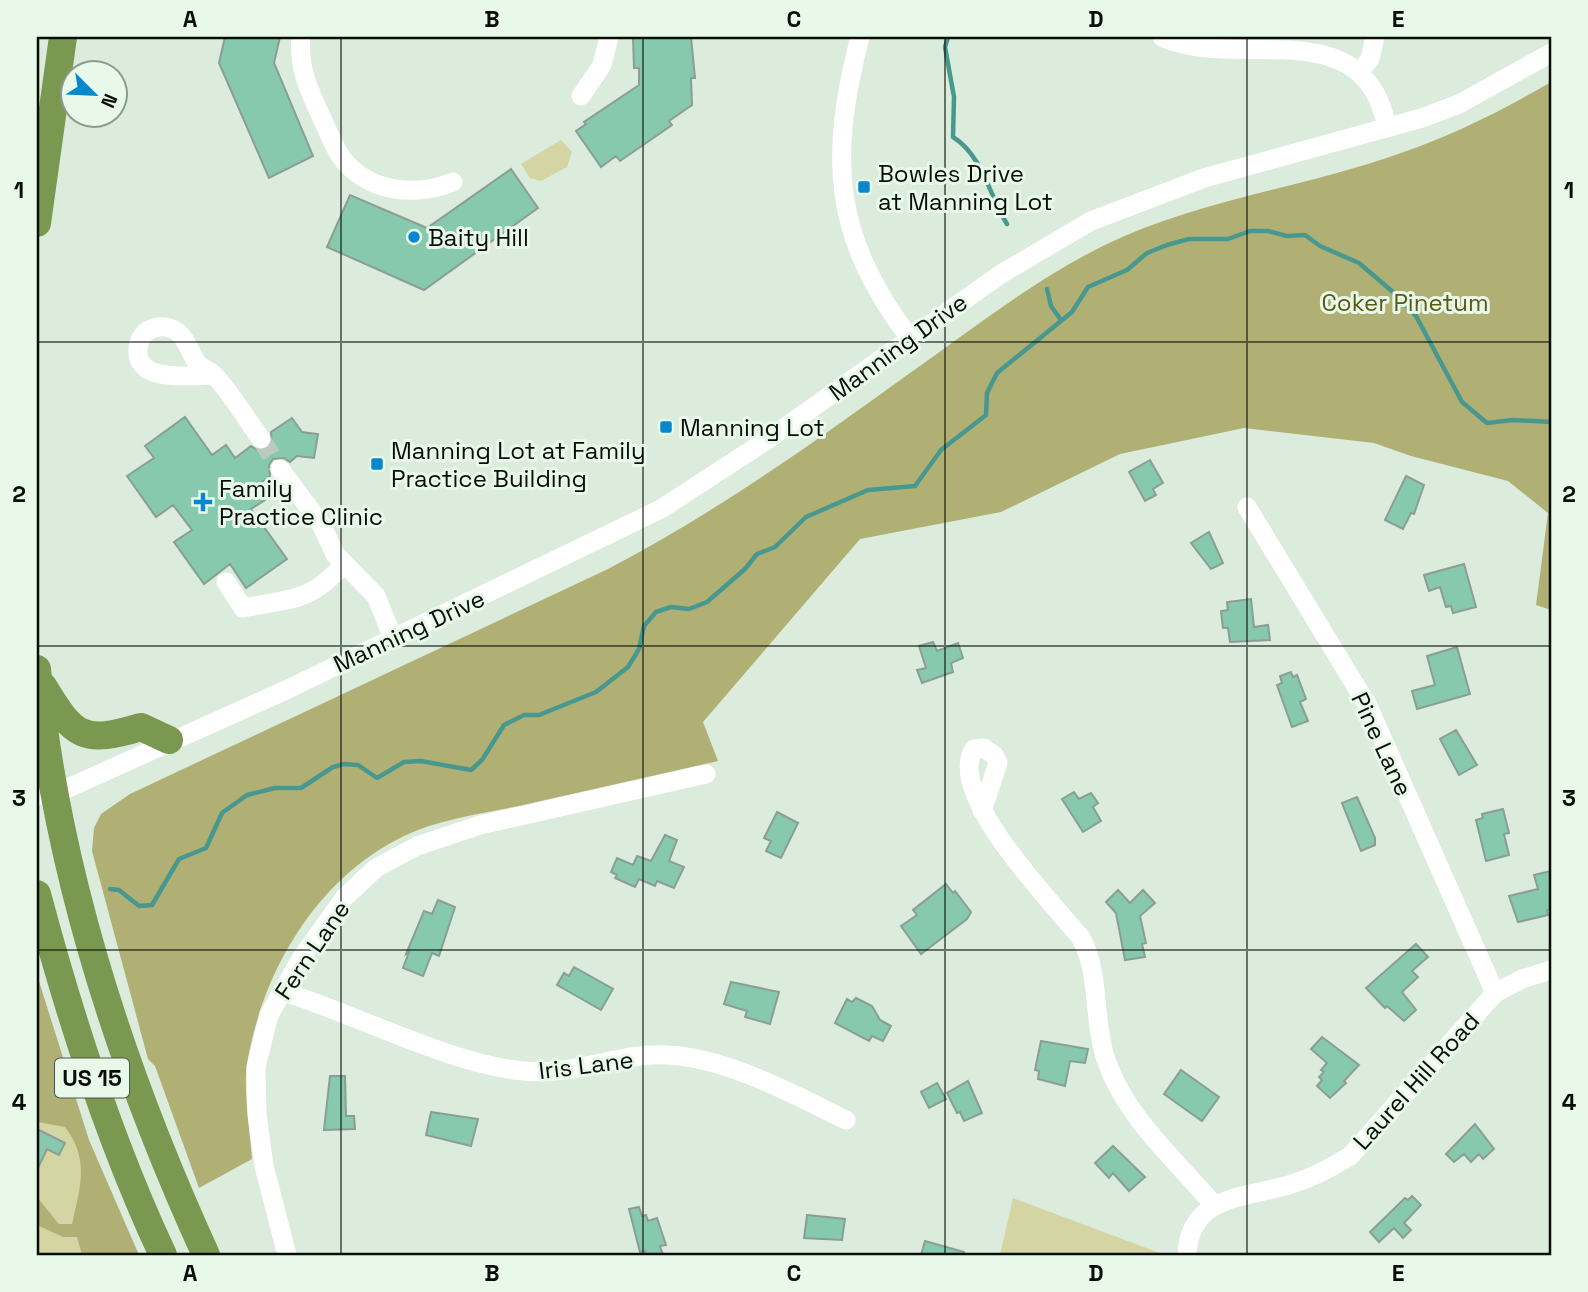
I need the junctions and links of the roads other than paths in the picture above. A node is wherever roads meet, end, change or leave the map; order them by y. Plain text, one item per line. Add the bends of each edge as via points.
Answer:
1 (63, 37) edge
2 (302, 37) edge
3 (609, 37) edge
4 (860, 37) edge
5 (1162, 37) edge
6 (1375, 37) edge
7 (1551, 54) edge
8 (1359, 73) junction
9 (581, 96) dead end
10 (1387, 127) junction
11 (453, 182) dead end
12 (37, 223) edge
13 (909, 337) junction
14 (214, 375) dead end
15 (261, 439) tunnel mouth
16 (280, 469) tunnel mouth
17 (1247, 507) dead end
18 (344, 564) junction
19 (226, 582) dead end
20 (393, 638) junction
21 (37, 669) edge
22 (37, 677) edge
23 (169, 740) junction
24 (706, 775) dead end
25 (45, 795) edge
26 (982, 811) dead end
27 (37, 894) edge
28 (1551, 970) edge
29 (284, 992) junction
30 (1495, 993) junction
31 (846, 1120) dead end
32 (1214, 1205) junction
33 (163, 1255) edge
34 (206, 1255) edge
35 (287, 1255) edge
36 (1187, 1255) edge

1 - 12 highway
2 - 11 street via 304,77 344,160 370,180 394,190 418,192
3 - 9 street via 603,65
4 - 13 street via 844,116 842,191 860,256 874,286
5 - 8 street via 1189,45 1314,52
6 - 8 street via 1370,59
7 - 10 street, Manning Drive via 1459,104
8 - 10 street via 1378,94
10 - 13 street, Manning Drive via 1204,178 1091,221 1013,266
13 - 20 street, Manning Drive via 661,509
14 - 15 street
16 - 18 street
17 - 30 street, Pine Lane via 1368,706
18 - 19 street via 310,595 243,608
18 - 20 street via 376,596
20 - 23 street, Manning Drive
21 - 22 highway, US 15
22 - 23 highway via 60,713 85,734 106,738 141,727
22 - 25 highway, US 15
23 - 25 street, Manning Drive
24 - 29 street, Fern Lane via 480,825 416,846 376,868 345,897 302,957
25 - 34 highway, US 15 via 95,962 171,1178
26 - 32 street via 1089,953 1104,1052 1114,1080 1160,1145
27 - 33 highway, US 15 via 109,1126
28 - 30 street, Laurel Hill Road
29 - 31 street, Iris Lane via 492,1067 563,1072 667,1055 731,1069
29 - 35 street, Fern Lane via 268,1015 256,1067 264,1166
30 - 32 street, Laurel Hill Road via 1350,1156 1325,1172
32 - 36 street via 1188,1237

